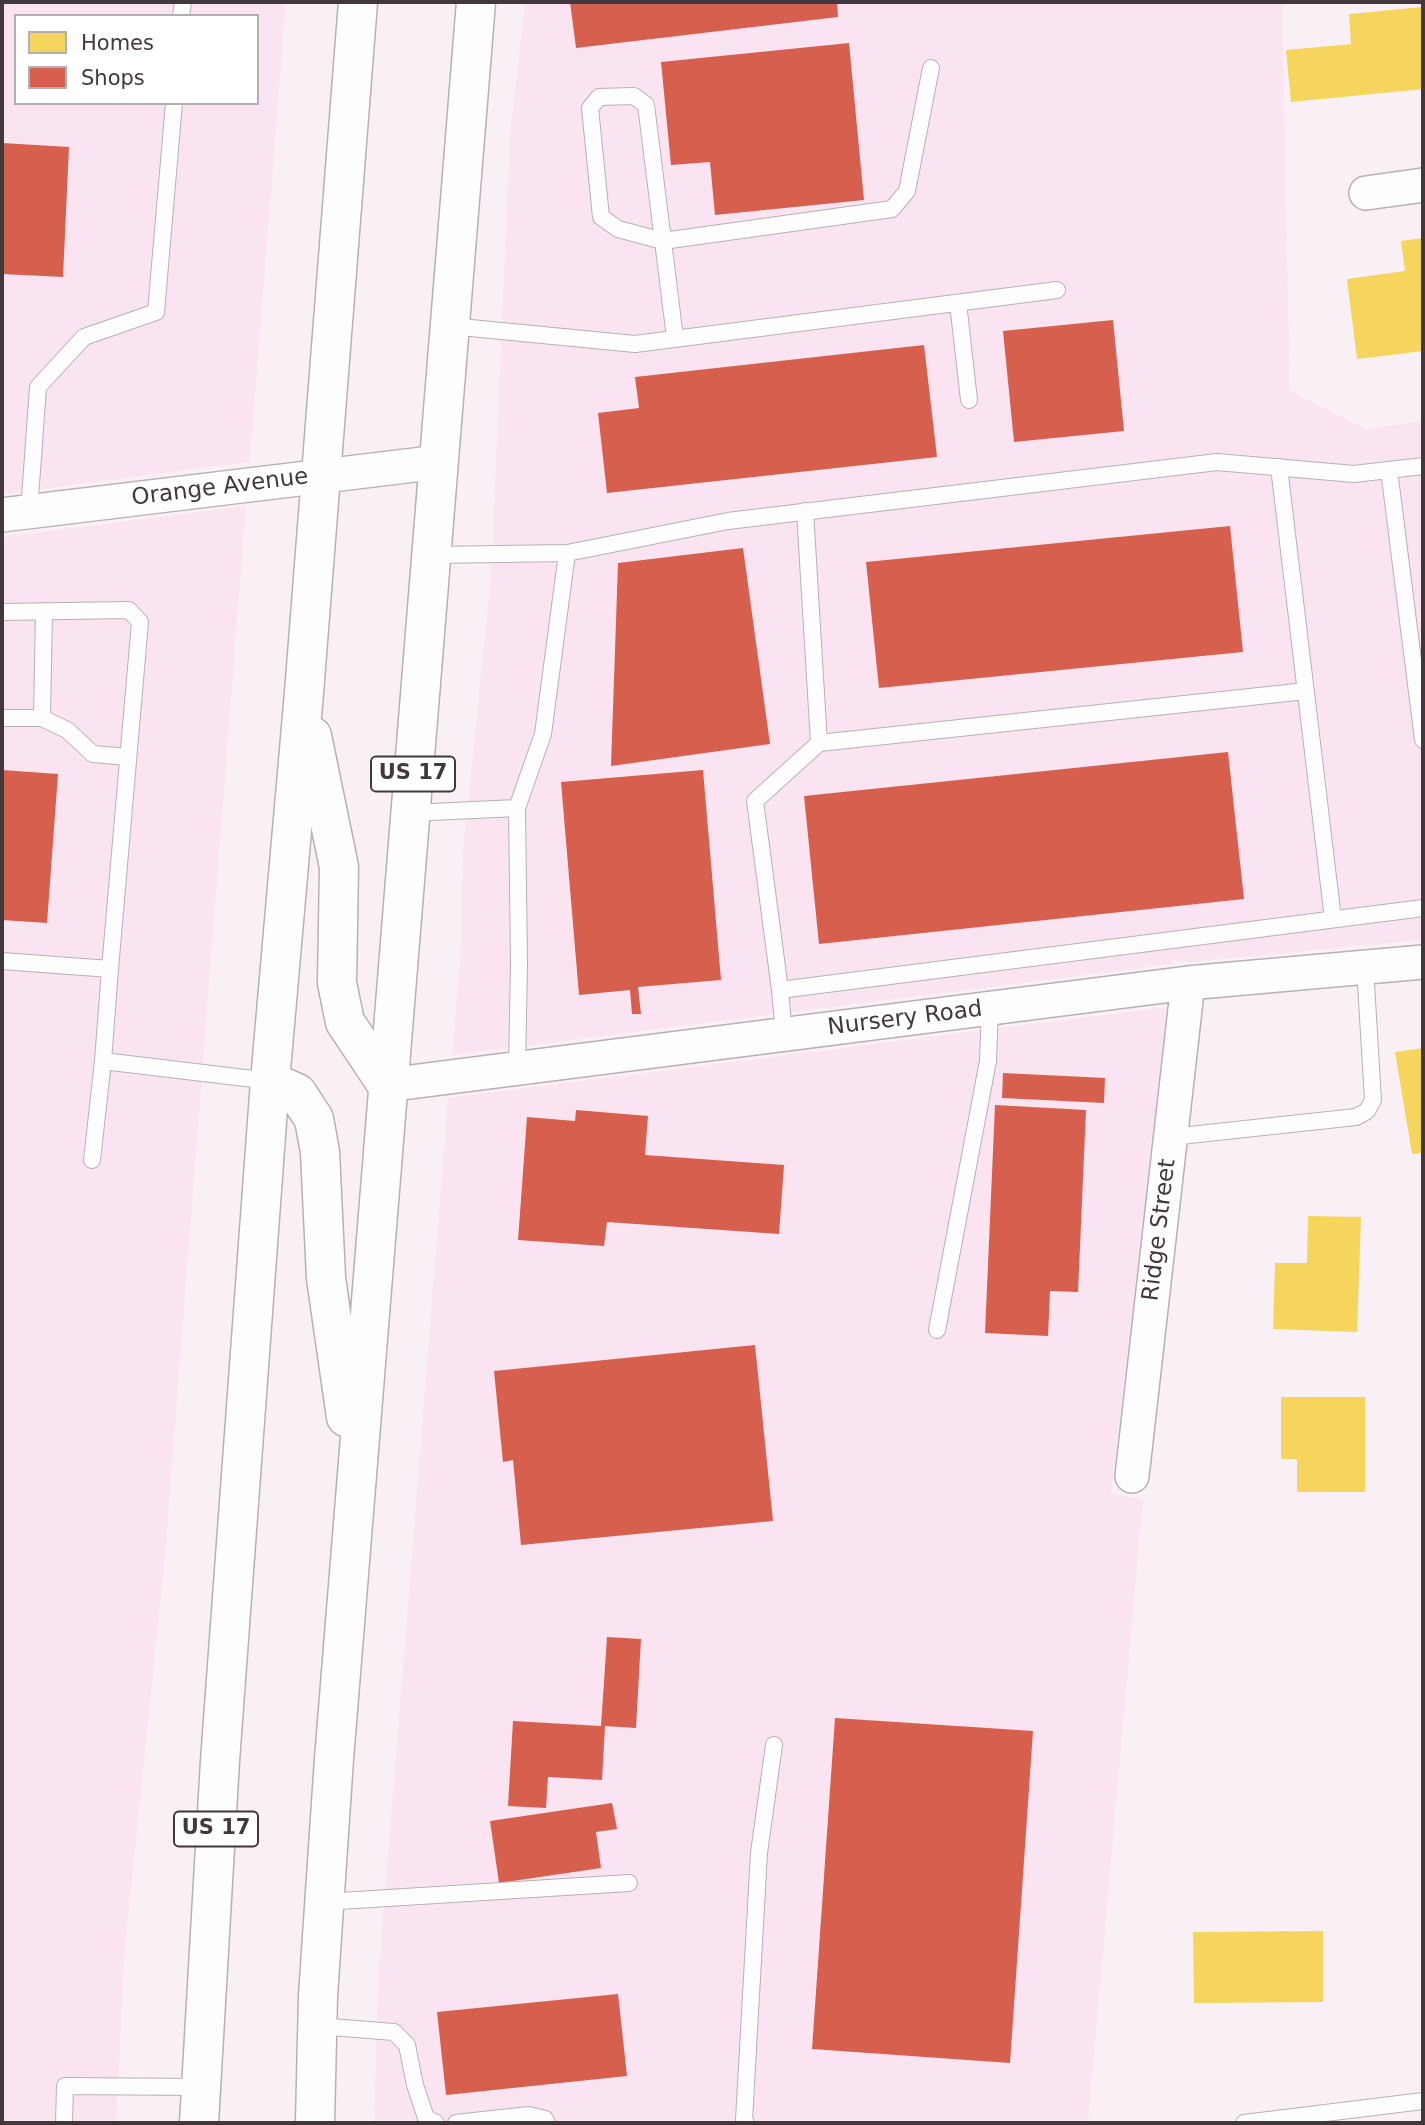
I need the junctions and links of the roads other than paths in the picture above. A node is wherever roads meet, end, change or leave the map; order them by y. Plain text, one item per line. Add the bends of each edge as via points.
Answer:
1 (358, 2) edge
2 (476, 2) edge
3 (931, 68) dead end
4 (174, 105) edge
5 (1423, 185) edge
6 (1366, 193) dead end
7 (663, 241) junction
8 (1057, 290) dead end
9 (958, 303) junction
10 (450, 326) junction
11 (675, 338) junction
12 (969, 400) dead end
13 (439, 462) junction
14 (1423, 466) edge
15 (1279, 467) junction
16 (1389, 470) junction
17 (320, 475) junction
18 (805, 511) junction
19 (15, 514) edge
20 (567, 553) junction
21 (432, 555) junction
22 (44, 611) junction
23 (2, 612) edge
24 (1306, 691) junction
25 (304, 693) junction
26 (2, 718) edge
27 (42, 718) junction
28 (1423, 740) edge
29 (819, 743) junction
30 (128, 757) junction
31 (517, 808) junction
32 (410, 813) junction
33 (1423, 908) edge
34 (1333, 919) junction
35 (2, 961) edge
36 (1423, 962) edge
37 (1365, 967) junction
38 (110, 969) junction
39 (1188, 983) junction
40 (780, 990) junction
41 (990, 1009) junction
42 (783, 1034) junction
43 (103, 1061) junction
44 (517, 1068) junction
45 (270, 1081) junction
46 (387, 1085) junction
47 (1171, 1137) junction
48 (92, 1160) dead end
49 (937, 1330) dead end
50 (1132, 1476) dead end
51 (356, 1489) junction
52 (774, 1745) dead end
53 (629, 1884) dead end
54 (324, 1902) junction
55 (318, 2026) junction
56 (1423, 2101) edge
57 (200, 2105) edge
58 (64, 2123) edge
59 (315, 2123) edge
60 (436, 2123) edge
61 (456, 2123) edge
62 (547, 2123) edge
63 (746, 2123) edge
64 (1244, 2123) edge

1 - 17 main road, US 17
2 - 10 main road, US 17
3 - 7 lane via 907,191 892,209
4 - 19 lane via 156,312 84,337 38,387
5 - 6 street
7 - 7 lane via 646,105 634,96 599,97 590,108 601,217 618,229
7 - 11 lane
8 - 9 lane
9 - 11 lane
9 - 12 lane
10 - 11 lane via 635,344
10 - 13 main road, US 17
13 - 17 street, Orange Avenue
13 - 21 main road, US 17
14 - 16 lane
15 - 16 lane via 1354,474
15 - 18 lane via 1217,463
15 - 24 lane
16 - 28 lane
17 - 19 street, Orange Avenue
17 - 25 main road, US 17
18 - 20 lane via 728,521
18 - 29 lane
20 - 21 lane
20 - 31 lane via 543,734
21 - 32 main road, US 17
22 - 23 lane
22 - 27 lane
22 - 30 lane via 129,610 140,622
24 - 29 lane
24 - 34 lane
25 - 45 main road, US 17
25 - 46 main road via 339,867 337,983 345,1022
26 - 27 lane
27 - 30 lane via 67,730 93,754
29 - 40 lane via 755,801
30 - 38 lane
31 - 32 lane
31 - 44 lane
32 - 46 main road, US 17
33 - 34 lane
34 - 40 lane
35 - 38 lane
36 - 37 street, Nursery Road
37 - 39 street, Nursery Road
37 - 47 lane via 1373,1100 1367,1111 1356,1117
38 - 43 lane
39 - 41 street, Nursery Road
39 - 47 street, Ridge Street
40 - 42 lane
41 - 42 street, Nursery Road
41 - 49 lane via 988,1062
42 - 44 street, Nursery Road
43 - 45 lane
43 - 48 lane
44 - 46 street, Nursery Road
45 - 51 main road via 297,1093 314,1119 326,1278
45 - 57 main road, US 17 via 220,1760
46 - 51 main road, US 17
47 - 50 street, Ridge Street
51 - 54 main road, US 17
52 - 63 lane via 759,1853
53 - 54 lane
54 - 55 main road, US 17
55 - 59 main road, US 17
55 - 60 lane via 394,2032 407,2045 426,2118
56 - 64 lane
57 - 58 lane via 65,2086
61 - 62 lane via 529,2115

